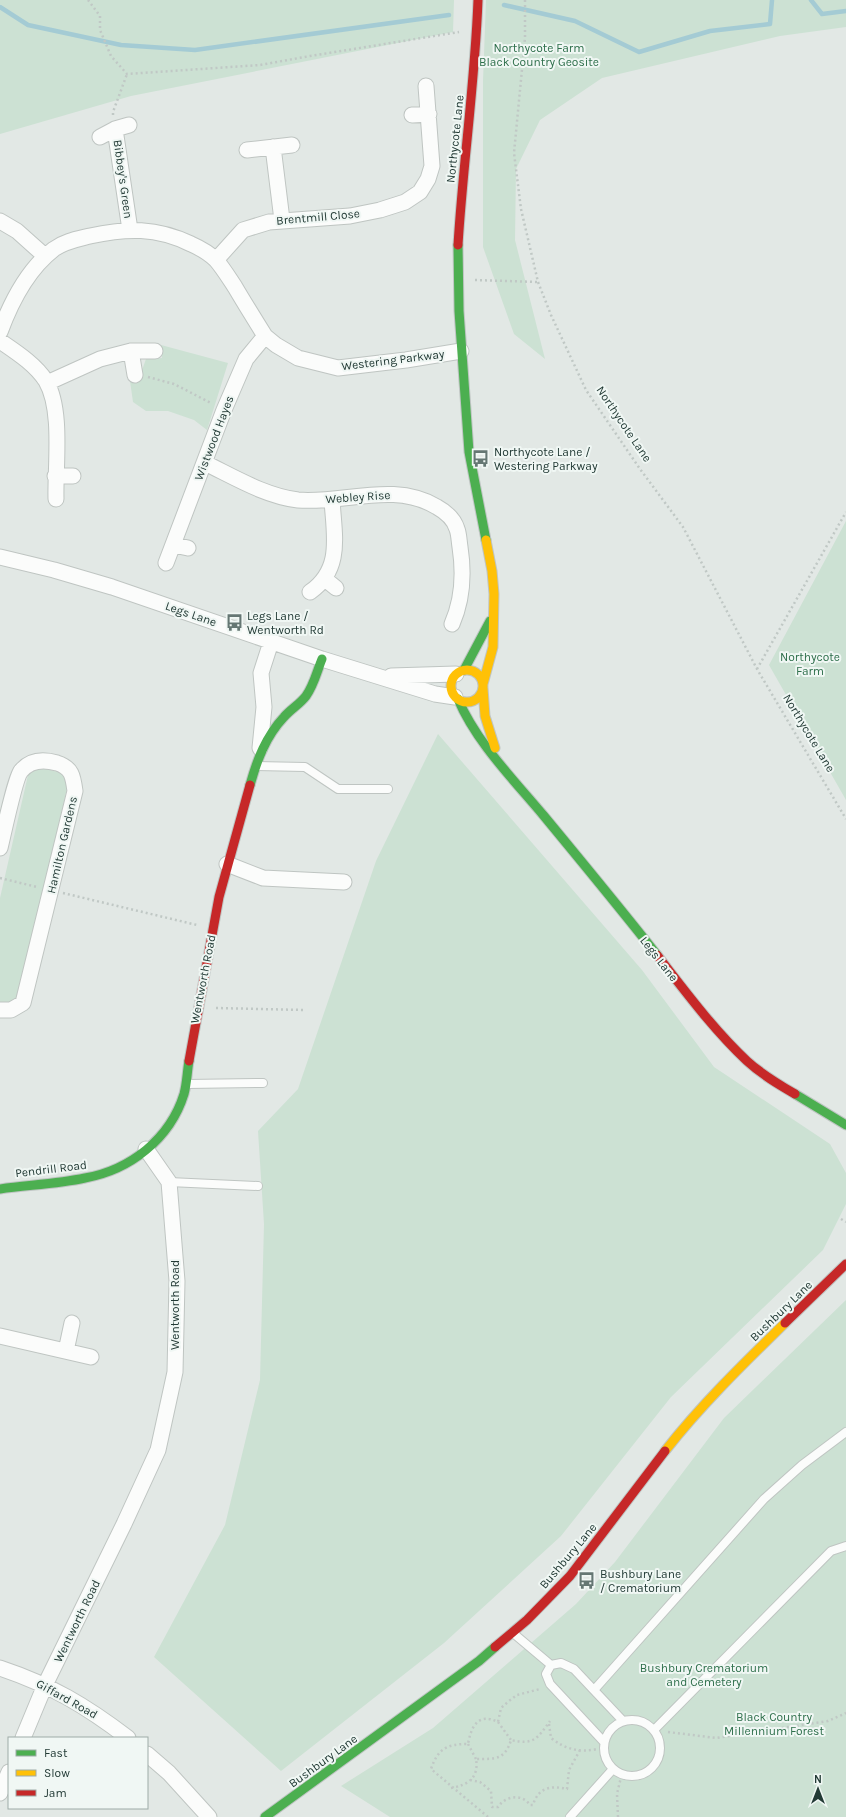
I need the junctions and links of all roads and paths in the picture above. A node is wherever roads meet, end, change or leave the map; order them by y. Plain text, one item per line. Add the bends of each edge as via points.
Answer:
1 (88, 0) edge
2 (478, 0) edge
3 (525, 0) edge
4 (477, 29) junction
5 (127, 74) junction
6 (426, 86) dead end
7 (429, 114) junction
8 (412, 115) dead end
9 (122, 127) junction
10 (100, 138) dead end
11 (292, 145) dead end
12 (273, 147) junction
13 (247, 150) dead end
14 (282, 220) junction
15 (0, 221) edge
16 (130, 230) junction
17 (45, 256) junction
18 (216, 260) junction
19 (459, 280) junction
20 (538, 282) junction
21 (0, 332) edge
22 (265, 336) junction
23 (0, 341) edge
24 (131, 351) junction
25 (155, 351) dead end
26 (461, 351) junction
27 (135, 375) joint
28 (47, 383) junction
29 (224, 410) junction
30 (205, 463) junction
31 (55, 476) junction
32 (73, 476) dead end
33 (56, 500) dead end
34 (332, 500) junction
35 (846, 512) edge
36 (0, 557) edge
37 (166, 563) dead end
38 (310, 592) dead end
39 (493, 615) junction
40 (452, 624) dead end
41 (271, 642) junction
42 (322, 659) junction
43 (757, 669) junction
44 (460, 672) junction
45 (380, 677) junction
46 (483, 686) junction
47 (457, 698) junction
48 (257, 759) junction
49 (499, 763) junction
50 (388, 789) dead end
51 (846, 819) edge
52 (0, 848) edge
53 (227, 864) junction
54 (0, 878) edge
55 (344, 882) dead end
56 (52, 890) junction
57 (213, 929) junction
58 (197, 1008) junction
59 (0, 1010) edge
60 (304, 1010) dead end
61 (263, 1083) dead end
62 (186, 1084) junction
63 (846, 1125) edge
64 (146, 1149) junction
65 (169, 1182) junction
66 (258, 1186) dead end
67 (0, 1188) edge
68 (841, 1219) dead end
69 (846, 1222) edge
70 (846, 1264) edge
71 (72, 1323) dead end
72 (0, 1336) edge
73 (66, 1351) junction
74 (91, 1357) dead end
75 (846, 1432) edge
76 (846, 1546) edge
77 (513, 1632) junction
78 (550, 1665) junction
79 (0, 1668) edge
80 (45, 1685) junction
81 (553, 1688) junction
82 (594, 1690) junction
83 (846, 1713) edge
84 (623, 1721) junction
85 (498, 1722) junction
86 (654, 1730) junction
87 (23, 1737) edge
88 (127, 1737) edge
89 (512, 1740) junction
90 (468, 1744) junction
91 (604, 1745) junction
92 (580, 1750) junction
93 (148, 1755) edge
94 (476, 1759) junction
95 (613, 1769) junction
96 (8, 1774) edge
97 (622, 1775) junction
98 (470, 1780) junction
99 (451, 1788) junction
100 (0, 1793) edge
101 (209, 1817) edge
102 (265, 1817) edge
103 (488, 1817) edge
104 (570, 1817) edge
105 (618, 1817) edge

1 - 5 path via 100,16 100,30 111,56
2 - 4 street, Northycote Lane
3 - 20 path, Northycote Lane via 525,38 514,153 521,209
4 - 5 path via 260,65
4 - 19 street, Northycote Lane via 461,197
5 - 9 path via 112,112
6 - 7 street, Brentmill Close
7 - 8 street
7 - 14 street, Brentmill Close via 432,166 420,192 404,202 380,210 350,216
9 - 10 street
9 - 16 street, Bibbey's Green
11 - 12 street
12 - 13 street
12 - 14 street
14 - 18 street, Brentmill Close via 243,230
15 - 17 street via 17,231
16 - 17 street, Westering Parkway via 70,240
16 - 18 street, Westering Parkway via 156,231 176,237 203,250
17 - 21 street, Westering Parkway via 29,274
18 - 22 street, Westering Parkway
19 - 20 path
19 - 26 street, Northycote Lane
20 - 43 path, Northycote Lane via 586,390 683,527
22 - 26 street, Westering Parkway via 276,346 298,358 338,368
22 - 29 street, Wistwood Hayes via 246,359
23 - 28 street via 33,366
24 - 25 street
24 - 27 street
24 - 28 street via 100,359
26 - 39 street, Northycote Lane via 468,452 492,571
27 - 29 path via 174,384
28 - 31 street via 56,419
29 - 30 street, Wistwood Hayes
30 - 34 street, Webley Rise via 270,493 296,500
30 - 37 street, Wistwood Hayes via 181,546
31 - 32 street
31 - 33 street
34 - 38 street via 335,550 330,572 331,583 320,585
34 - 40 street, Webley Rise via 388,494 415,496 447,512 457,528 462,562 459,608
35 - 43 path
36 - 41 street, Legs Lane via 105,585
39 - 44 street, Northycote Lane via 477,648
39 - 46 street, Northycote Lane via 493,647
41 - 42 street, Legs Lane
41 - 48 street, Wentworth Road via 261,673 264,707
42 - 45 street, Legs Lane
42 - 48 street, Wentworth Road via 305,697 275,728
43 - 51 path, Northycote Lane
44 - 45 street, Legs Lane
44 - 46 street via 471,670 477,673
44 - 47 street via 452,679 451,685
45 - 47 street, Legs Lane
46 - 47 street via 481,693 474,700 468,702
46 - 49 street, Legs Lane via 485,716
47 - 49 street, Legs Lane via 465,716
48 - 50 lane via 305,767 338,789
48 - 53 street, Wentworth Road
49 - 63 street, Legs Lane via 601,884 701,1011 747,1062 774,1082
52 - 56 street, Hamilton Gardens via 19,773 31,762 47,760 63,765 73,775 75,791
53 - 55 street via 264,878
53 - 57 street, Wentworth Road
54 - 56 path
56 - 57 path
56 - 59 street, Hamilton Gardens via 23,1003 11,1010
57 - 58 street, Wentworth Road
58 - 60 path
58 - 62 street, Wentworth Road
61 - 62 lane
62 - 64 street, Wentworth Road via 173,1118 162,1135
64 - 65 street
64 - 67 street, Pendrill Road via 131,1161 98,1175
65 - 66 lane
65 - 80 street, Wentworth Road via 177,1281 175,1372 158,1450
68 - 69 path
70 - 77 street, Bushbury Lane via 730,1377 695,1415 570,1576
71 - 73 street
72 - 73 street
73 - 74 street
75 - 82 lane via 764,1498
76 - 86 lane via 831,1551
77 - 78 lane
77 - 102 street, Bushbury Lane via 479,1661
78 - 81 lane via 546,1674
78 - 82 lane via 561,1663 574,1669
79 - 80 street, Giffard Road
80 - 87 street, Wentworth Road
80 - 88 street, Giffard Road via 94,1712
81 - 85 path via 517,1695 501,1708
81 - 91 lane
82 - 84 lane
83 - 86 path via 828,1721 716,1738
84 - 86 lane via 640,1721
84 - 91 lane via 608,1733
85 - 89 path
85 - 90 path via 490,1718 482,1719 474,1725
86 - 97 lane via 660,1747 655,1765 640,1776
89 - 92 path via 529,1742 536,1739 550,1721 548,1728 551,1738 566,1748
89 - 94 path via 504,1755
90 - 94 path
90 - 99 path via 445,1747 434,1759 431,1769
91 - 92 path via 593,1750
91 - 95 lane via 604,1756
92 - 98 path via 569,1770 567,1789 541,1791 533,1805 518,1797 506,1800 498,1807 492,1807 491,1791 480,1782
93 - 101 street via 169,1773
94 - 98 path via 476,1771
95 - 97 lane
95 - 104 lane
96 - 100 street
97 - 105 path via 617,1794
98 - 99 path via 466,1784
99 - 103 path

